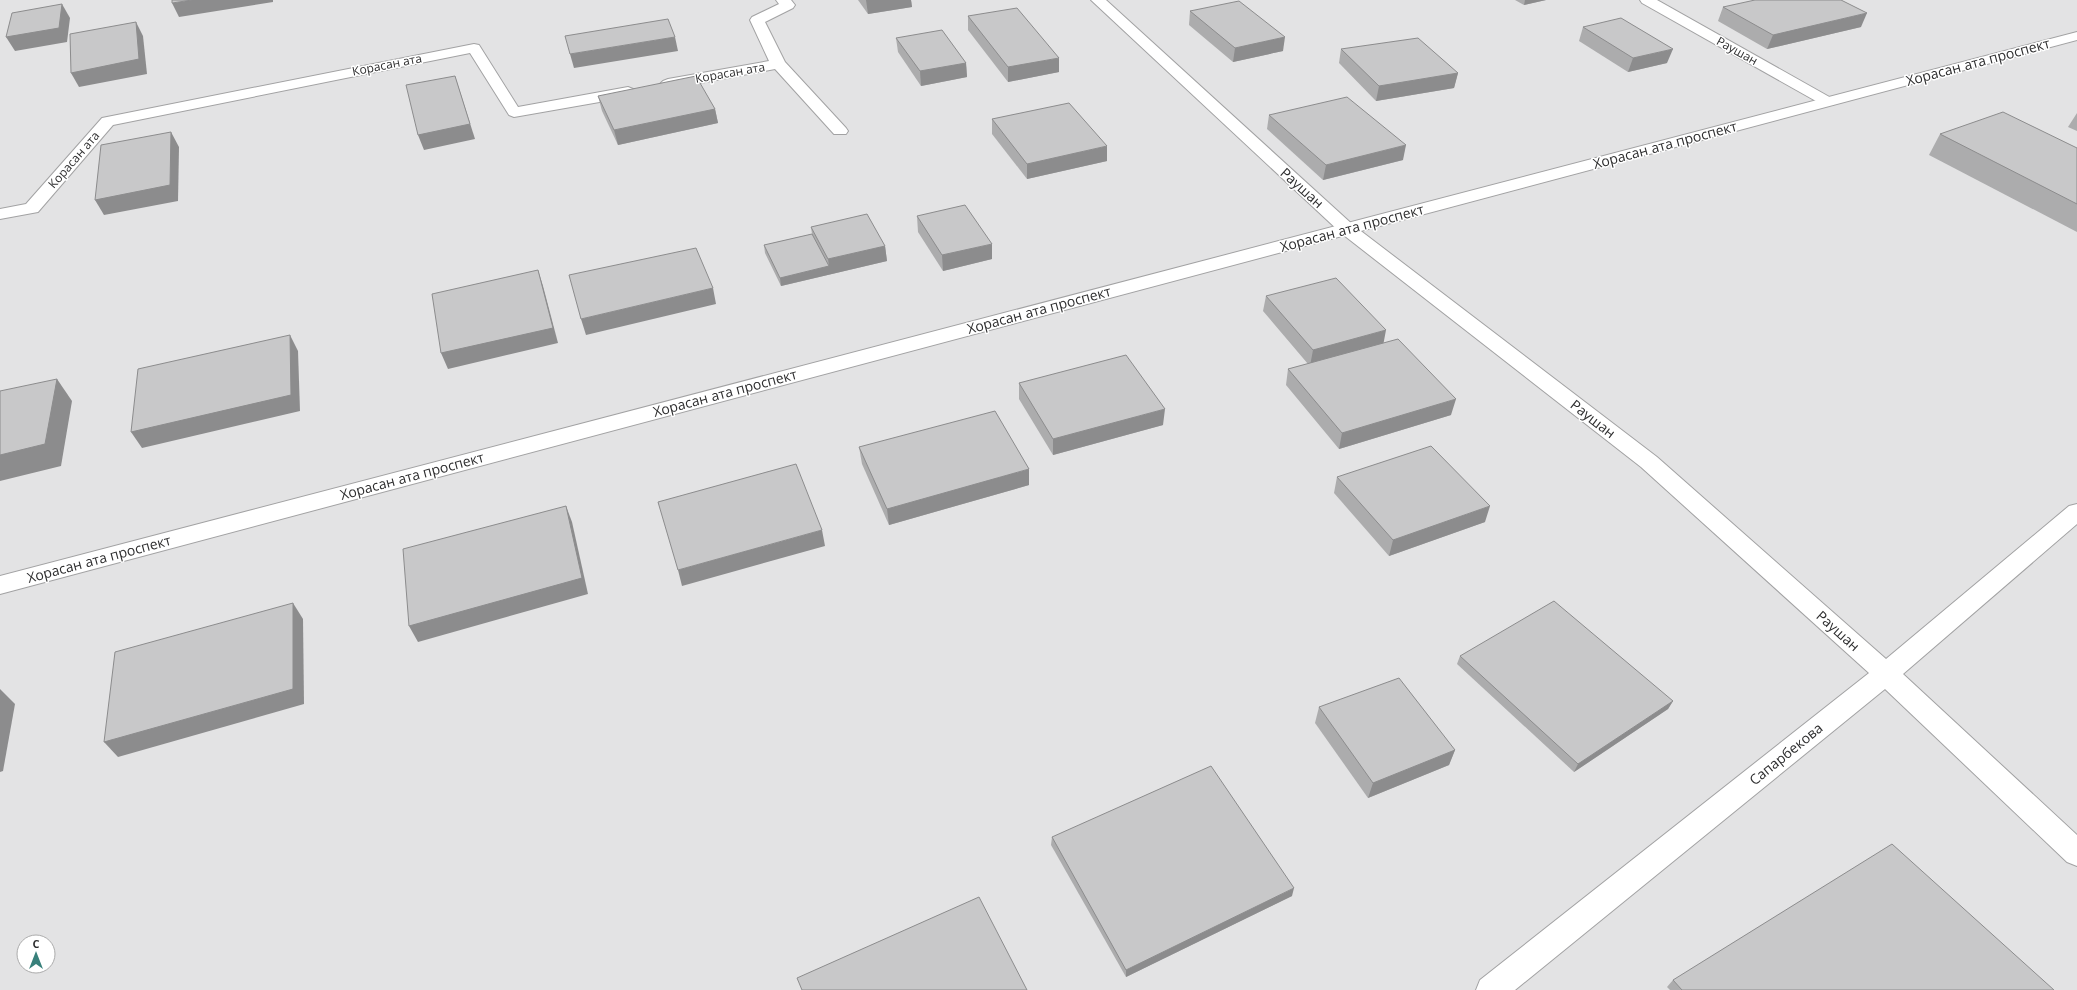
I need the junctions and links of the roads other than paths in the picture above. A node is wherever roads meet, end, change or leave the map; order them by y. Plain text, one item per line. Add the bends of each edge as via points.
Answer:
1 (783, 0) edge
2 (1098, 0) edge
3 (1647, 0) edge
4 (2077, 36) edge
5 (778, 64) junction
6 (654, 87) edge
7 (639, 90) edge
8 (1828, 102) junction
9 (840, 131) dead end
10 (0, 214) edge
11 (1347, 229) junction
12 (2077, 512) edge
13 (0, 585) edge
14 (1886, 674) junction
15 (2077, 852) edge
16 (1492, 990) edge

1 - 5 street, Корасан ата via 788,5 757,20
2 - 11 street, Раушан
3 - 8 street, Раушан
4 - 8 street, Хорасан ата проспект
5 - 6 street, Корасан ата
5 - 9 street, Корасан ата
7 - 10 street, Корасан ата via 514,112 474,48 108,121 32,208
8 - 11 street, Хорасан ата проспект
11 - 13 street, Хорасан ата проспект
11 - 14 street, Раушан via 1649,462
12 - 14 street, Сапарбекова
14 - 15 street, Раушан
14 - 16 street, Сапарбекова

